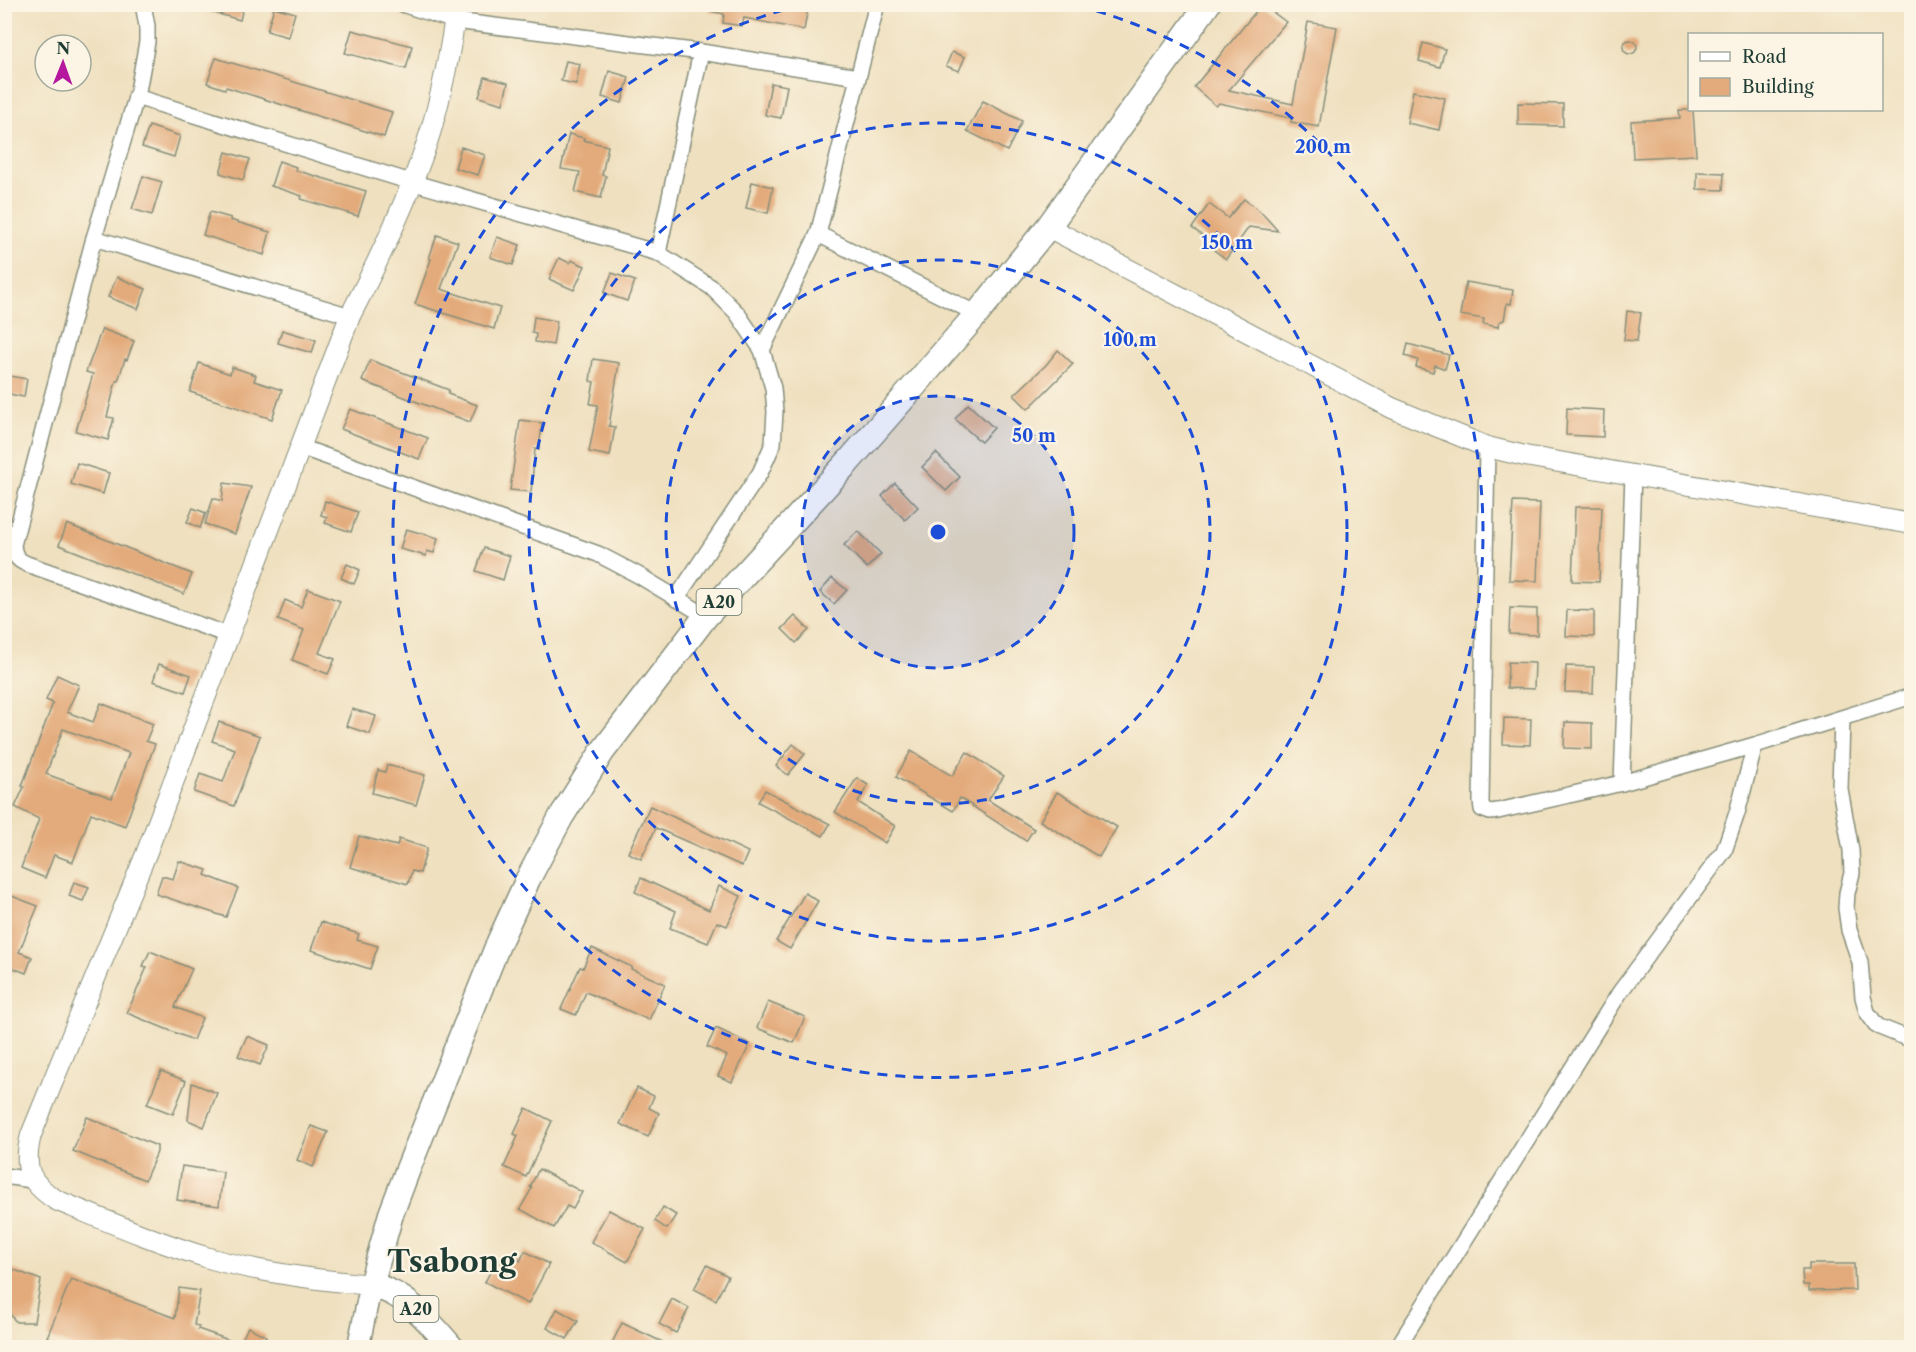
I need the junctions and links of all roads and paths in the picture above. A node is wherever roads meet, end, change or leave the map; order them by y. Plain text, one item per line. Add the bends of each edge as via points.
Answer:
1 (142, 4) edge
2 (402, 4) edge
3 (877, 4) edge
4 (1201, 10) edge
5 (456, 13) edge
6 (701, 52) junction
7 (858, 77) junction
8 (136, 97) junction
9 (411, 182) junction
10 (1048, 227) junction
11 (818, 234) junction
12 (94, 238) junction
13 (658, 253) junction
14 (977, 314) junction
15 (350, 316) junction
16 (762, 350) junction
17 (300, 447) junction
18 (1487, 447) junction
19 (1633, 475) junction
20 (1911, 524) edge
21 (676, 599) junction
22 (706, 616) junction
23 (228, 635) junction
24 (1911, 696) edge
25 (1842, 719) junction
26 (1755, 745) junction
27 (1622, 783) junction
28 (1911, 1040) edge
29 (4, 1176) edge
30 (32, 1180) junction
31 (371, 1285) junction
32 (358, 1347) edge
33 (452, 1347) edge
34 (1397, 1347) edge

1 - 8 street via 147,42
2 - 5 street
3 - 7 street
4 - 10 main road, A20
5 - 6 street
5 - 9 street via 449,60
6 - 7 street
6 - 13 street
7 - 11 street
8 - 9 street
8 - 12 street
9 - 13 street
9 - 15 street
10 - 14 main road, A20
10 - 18 street via 1392,408
11 - 14 street
11 - 16 street
12 - 15 street
12 - 23 street via 14,552 20,562
13 - 16 street via 711,287 737,313
14 - 22 main road, A20
15 - 17 street
16 - 21 street via 773,388 773,444 760,473
17 - 21 street via 598,554
17 - 23 street
18 - 19 street
18 - 27 street via 1482,809 1498,811
19 - 20 street
19 - 27 street
21 - 22 street
22 - 31 main road, A20 via 602,752 528,879 408,1169
23 - 30 street via 150,843 31,1135 28,1163
24 - 25 street
25 - 26 street
25 - 28 street via 1840,789 1852,873 1846,908 1860,962 1865,1005 1877,1026
26 - 27 street
26 - 34 street via 1724,851 1620,992
29 - 30 street
30 - 31 street via 56,1200 156,1241 213,1259 315,1279
31 - 32 main road
31 - 33 main road, A20 via 407,1300

